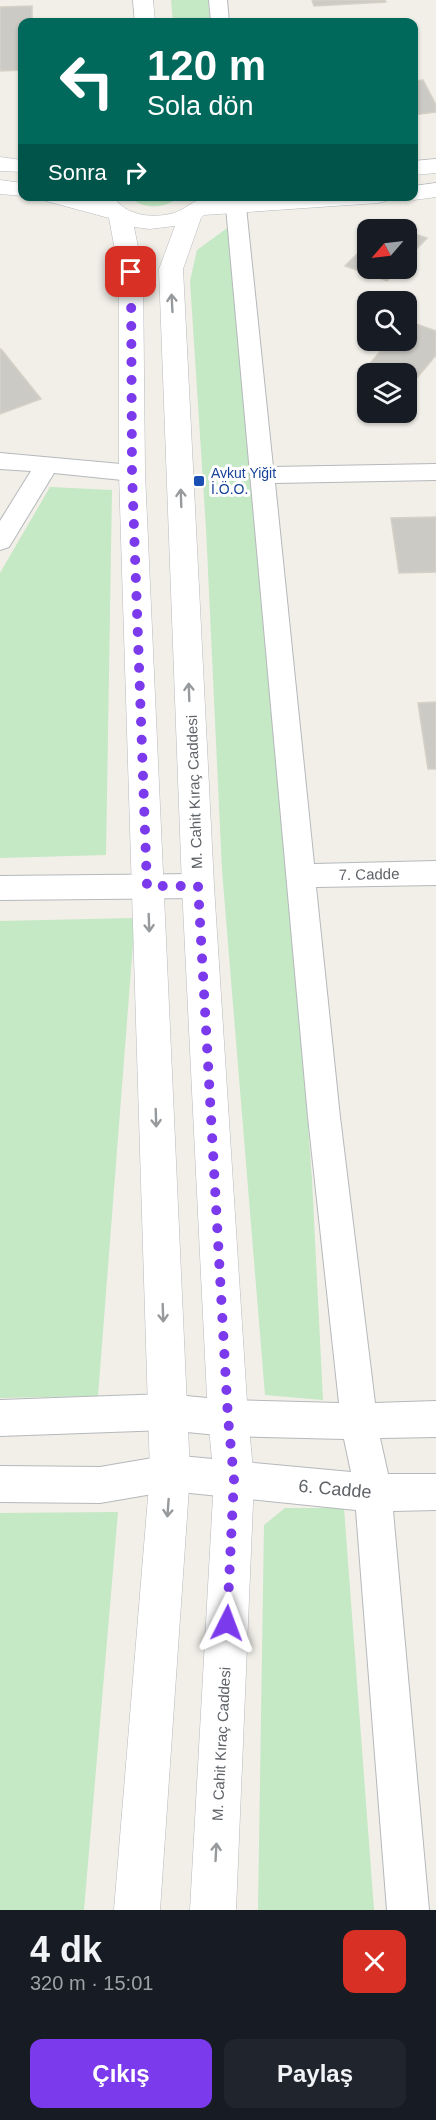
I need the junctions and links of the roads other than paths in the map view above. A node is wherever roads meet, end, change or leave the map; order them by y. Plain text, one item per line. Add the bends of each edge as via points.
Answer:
1 (143, 0) edge
2 (218, 0) edge
3 (145, 18) edge
4 (220, 18) edge
5 (0, 164) edge
6 (18, 166) edge
7 (436, 166) edge
8 (418, 168) edge
9 (0, 187) edge
10 (18, 189) edge
11 (436, 190) edge
12 (418, 192) edge
13 (78, 201) edge
14 (313, 201) edge
15 (200, 207) edge
16 (236, 207) junction
17 (111, 208) edge
18 (0, 461) edge
19 (47, 464) junction
20 (436, 472) edge
21 (132, 473) junction
22 (261, 475) junction
23 (0, 541) edge
24 (436, 873) edge
25 (302, 876) junction
26 (147, 886) junction
27 (198, 886) junction
28 (0, 888) edge
29 (166, 1412) junction
30 (0, 1418) edge
31 (228, 1418) junction
32 (436, 1419) edge
33 (359, 1421) junction
34 (170, 1473) junction
35 (234, 1479) junction
36 (0, 1484) edge
37 (436, 1492) edge
38 (373, 1494) junction
39 (137, 1910) edge
40 (213, 1910) edge
41 (408, 1910) edge

1 - 3 street
2 - 4 street
5 - 6 street
7 - 8 street
9 - 10 street
11 - 12 street
13 - 17 street
14 - 16 street
15 - 16 street
15 - 17 street via 158,223 141,222
27 -> 15 street, M. Cahit Kıraç Caddesi via 171,269
16 - 22 street
17 - 21 street via 131,272
18 - 19 street
19 - 21 street
19 - 23 street
20 - 22 street
21 - 26 street
22 - 25 street
24 - 25 street, 7. Cadde
25 - 33 street via 324,1117
26 - 27 street
26 - 28 street
26 -> 29 street
27 - 31 street, M. Cahit Kıraç Caddesi
29 - 30 street
29 - 31 street
29 - 34 street
31 - 33 street
31 - 35 street, M. Cahit Kıraç Caddesi
32 - 33 street
33 - 38 street
34 - 35 street, 6. Cadde
34 - 36 street, 6. Cadde via 100,1485
34 -> 39 street
35 - 38 street, 6. Cadde
40 -> 35 street, M. Cahit Kıraç Caddesi
37 - 38 street, 6. Cadde
38 - 41 street

